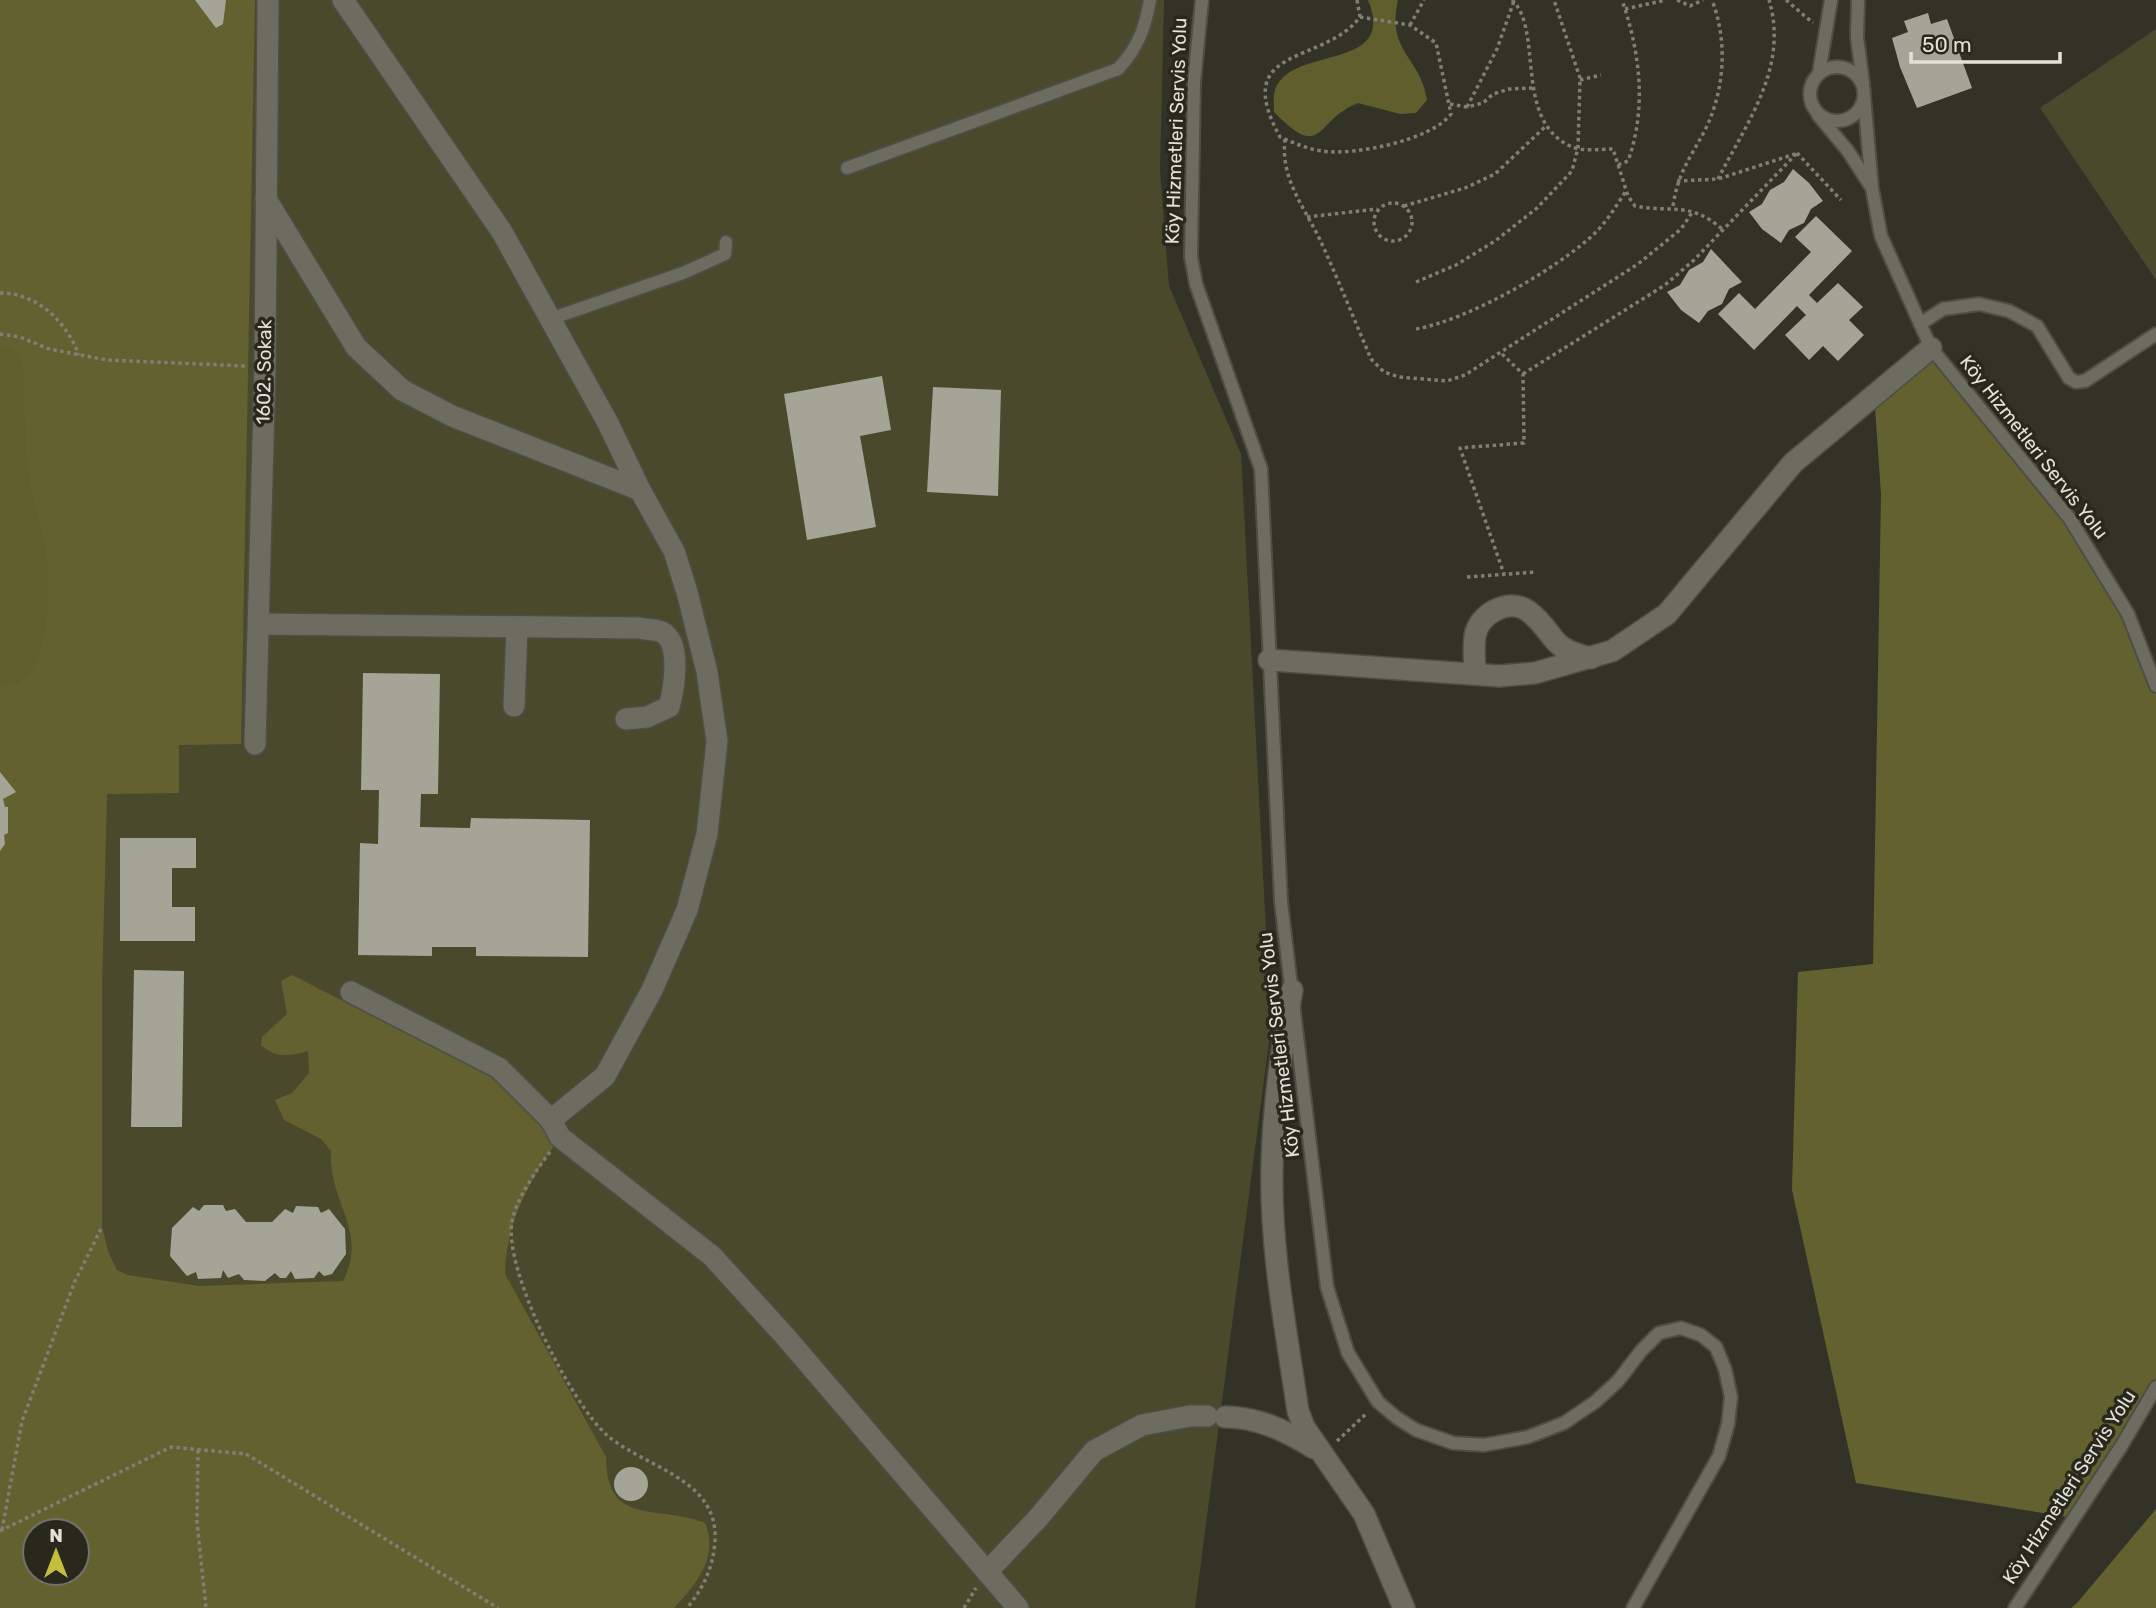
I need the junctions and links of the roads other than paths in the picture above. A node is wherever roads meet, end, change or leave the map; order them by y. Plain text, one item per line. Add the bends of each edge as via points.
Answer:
1 (268, 0) edge
2 (343, 0) edge
3 (1150, 0) edge
4 (1202, 0) edge
5 (1831, 0) edge
6 (1858, 0) edge
7 (1819, 73) junction
8 (1864, 91) junction
9 (1817, 113) junction
10 (847, 168) dead end
11 (1872, 188) junction
12 (266, 199) junction
13 (726, 242) dead end
14 (550, 318) junction
15 (1920, 324) junction
16 (2156, 334) edge
17 (1931, 348) junction
18 (640, 490) junction
19 (1538, 620) junction
20 (259, 624) junction
21 (517, 627) junction
22 (1591, 658) junction
23 (1269, 660) junction
24 (1475, 674) junction
25 (1522, 674) junction
26 (2156, 686) edge
27 (514, 706) dead end
28 (626, 719) dead end
29 (255, 744) dead end
30 (1292, 990) junction
31 (351, 992) dead end
32 (555, 1128) junction
33 (2156, 1387) edge
34 (1320, 1451) junction
35 (987, 1572) junction
36 (1018, 1608) edge
37 (1404, 1608) edge
38 (1633, 1608) edge
39 (2015, 1608) edge

1 - 12 street, 1602. Sokak
2 - 14 street via 502,232
3 - 10 lane via 1134,52 1118,69
4 - 23 lane, Köy Hizmetleri Servis Yolu via 1194,82 1191,257 1196,284 1261,469
5 - 7 lane
6 - 8 lane, Köy Hizmetleri Servis Yolu
7 - 8 lane via 1845,68 1859,79
7 - 9 lane via 1810,88
8 - 9 lane via 1862,105 1850,118 1832,121
8 - 11 lane, Köy Hizmetleri Servis Yolu
9 - 11 lane
11 - 15 lane, Köy Hizmetleri Servis Yolu via 1881,236
12 - 18 street via 356,346 402,390 452,416
12 - 20 street, 1602. Sokak
13 - 14 lane via 724,254 682,273
14 - 18 street
15 - 16 lane via 1943,309 1979,304 2009,311 2038,326 2069,378 2076,382 2085,381
15 - 17 lane, Köy Hizmetleri Servis Yolu
17 - 22 street via 1793,463 1667,614 1612,651
17 - 26 lane, Köy Hizmetleri Servis Yolu via 2070,519 2128,614
18 - 32 street via 674,551 707,672 717,741 707,835 687,910 638,1015 605,1076
19 - 22 street via 1556,644
19 - 24 street via 1525,609 1507,605 1487,614 1475,634
19 - 25 street via 1542,644 1537,661
20 - 21 street
20 - 29 street, 1602. Sokak
21 - 27 street
21 - 28 street via 661,632 673,648 669,707 647,717
22 - 25 street
23 - 24 street
23 - 30 lane, Köy Hizmetleri Servis Yolu via 1281,901
24 - 25 street
30 - 34 street via 1276,1086 1272,1168 1277,1255 1298,1411
30 - 38 lane, Köy Hizmetleri Servis Yolu via 1327,1287 1348,1353 1378,1402 1416,1430 1453,1443 1484,1445 1528,1437 1564,1423 1618,1381 1659,1333 1681,1328 1716,1346 1731,1397 1718,1457
31 - 32 street via 499,1068
32 - 35 street via 712,1256
33 - 39 lane, Köy Hizmetleri Servis Yolu
34 - 35 street via 1284,1430 1242,1417 1190,1416 1142,1425 1094,1451
34 - 37 street via 1364,1514
35 - 36 street

